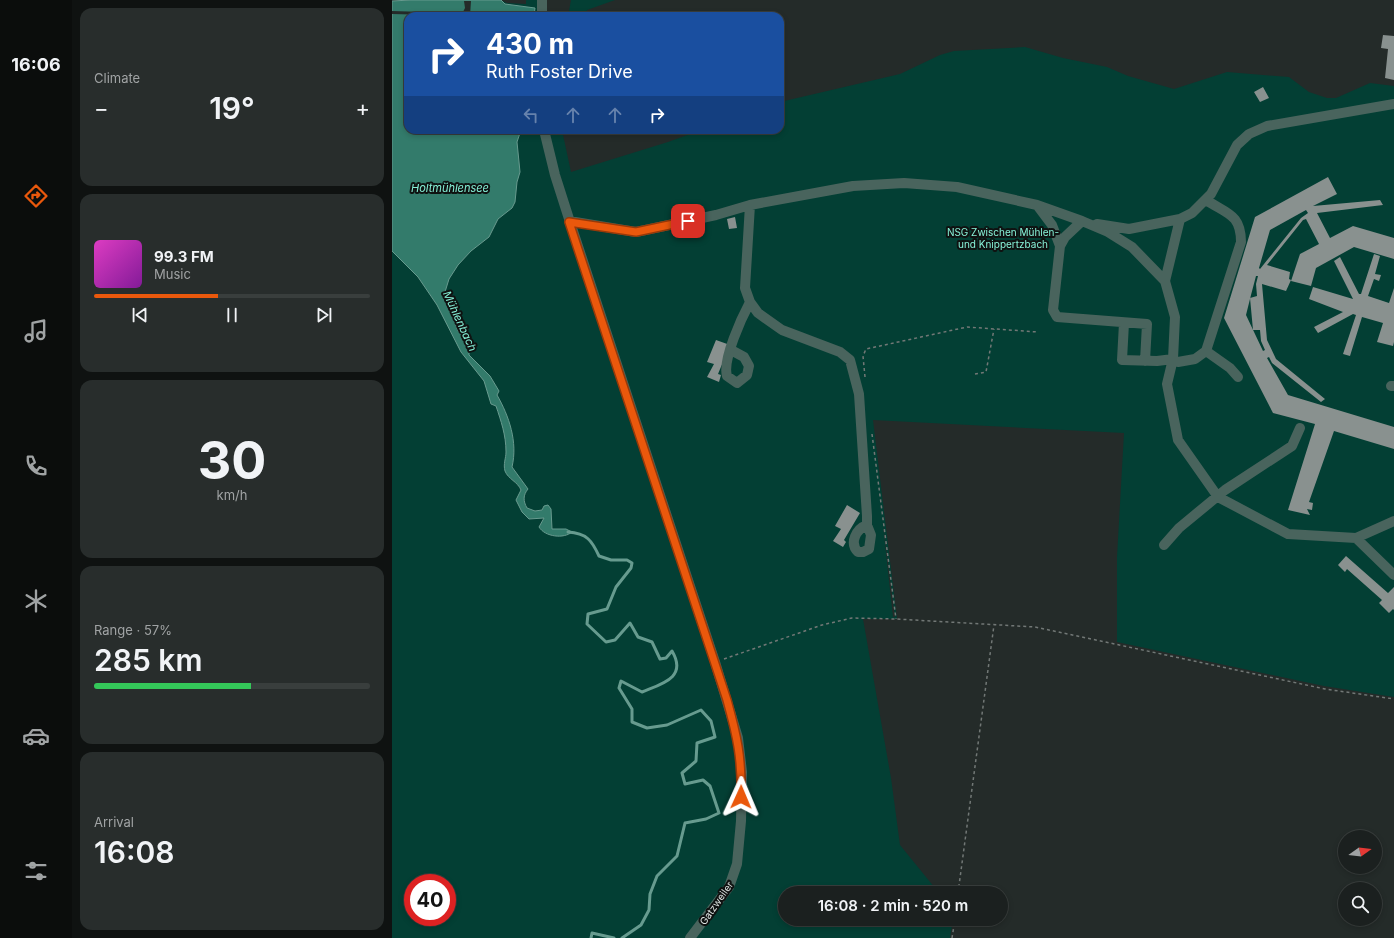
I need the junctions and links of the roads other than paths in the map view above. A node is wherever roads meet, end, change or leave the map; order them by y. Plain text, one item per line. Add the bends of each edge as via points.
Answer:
1 (542, 0) edge
2 (542, 12) edge
3 (1394, 104) edge
4 (545, 134) edge
5 (1206, 200) junction
6 (750, 205) junction
7 (1037, 205) junction
8 (1180, 219) junction
9 (1082, 221) junction
10 (569, 222) junction
11 (1060, 246) junction
12 (1165, 280) junction
13 (750, 302) junction
14 (1124, 323) junction
15 (731, 350) dead end
16 (1206, 351) junction
17 (1173, 359) junction
18 (1145, 361) junction
19 (1238, 377) dead end
20 (1300, 428) dead end
21 (1218, 497) junction
22 (1394, 521) edge
23 (867, 525) dead end
24 (1356, 538) junction
25 (1164, 545) dead end
26 (1394, 575) edge
27 (690, 938) edge

1 - 2 street
3 - 5 street via 1267,126 1249,134 1236,145
4 - 10 street, Gatzweiler
5 - 8 street via 1192,213
5 - 16 street via 1235,218 1241,228 1241,242
6 - 7 street via 853,186 904,183 957,187
6 - 10 street via 636,232
6 - 13 street via 746,288
7 - 9 street
7 - 11 street via 1052,225
8 - 9 street via 1129,229
8 - 12 street
9 - 11 street via 1065,237
9 - 12 street via 1108,232 1132,247
10 - 27 street, Gatzweiler via 738,738 741,757 741,822 737,864 729,887
11 - 14 street via 1053,310 1057,317
12 - 17 street via 1175,317
13 - 15 street
13 - 23 street via 758,313 782,330 840,352 850,360 859,394
14 - 18 street via 1122,360
14 - 18 street via 1148,324
16 - 17 street via 1195,359 1178,362
16 - 19 street
17 - 18 street
17 - 21 street via 1167,384 1178,440
20 - 21 street via 1292,446
21 - 24 street via 1288,534
21 - 25 street via 1179,528
22 - 24 street
24 - 26 street

